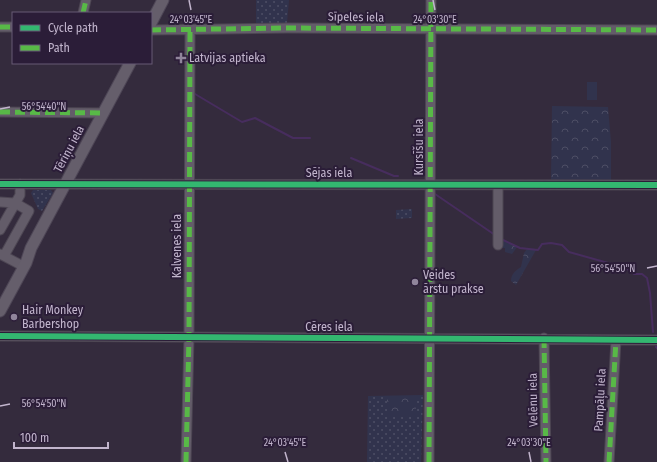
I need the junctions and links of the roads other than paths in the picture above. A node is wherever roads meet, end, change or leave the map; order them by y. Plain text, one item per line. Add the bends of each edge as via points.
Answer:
1 (86, 0) edge
2 (163, 0) edge
3 (431, 0) edge
4 (83, 12) edge
5 (152, 21) edge
6 (0, 27) edge
7 (12, 28) edge
8 (430, 29) junction
9 (152, 30) edge
10 (190, 30) junction
11 (657, 30) edge
12 (129, 64) edge
13 (0, 112) edge
14 (103, 113) junction
15 (0, 184) edge
16 (20, 184) junction
17 (65, 184) junction
18 (175, 184) junction
19 (189, 184) junction
20 (430, 185) junction
21 (498, 185) junction
22 (657, 185) edge
23 (189, 200) junction
24 (0, 202) edge
25 (15, 203) junction
26 (0, 230) edge
27 (498, 245) dead end
28 (31, 248) junction
29 (2, 255) edge
30 (19, 264) junction
31 (0, 299) edge
32 (0, 311) edge
33 (0, 336) edge
34 (189, 337) junction
35 (430, 338) junction
36 (544, 338) junction
37 (616, 340) junction
38 (657, 340) edge
39 (186, 462) edge
40 (429, 462) edge
41 (546, 462) edge
42 (609, 462) edge

1 - 4 street
2 - 5 main road
3 - 8 street, Kursīšu iela
6 - 7 street
8 - 10 street, Sīpeles iela
8 - 11 street, Sīpeles iela
8 - 20 street, Kursīšu iela
9 - 10 street, Sīpeles iela
10 - 19 street, Kalvenes iela
12 - 14 main road, Tēriņu iela
13 - 14 street
14 - 17 main road, Tēriņu iela
15 - 16 street, Sējas iela
16 - 17 street, Sējas iela
16 - 25 street via 20,192
17 - 18 street, Sējas iela
17 - 28 main road, Tēriņu iela
18 - 19 street, Sējas iela
18 - 23 street
19 - 20 street, Sējas iela
19 - 23 street, Kalvenes iela
20 - 21 street, Sējas iela
20 - 35 street, Kursīšu iela
21 - 22 street, Sējas iela
21 - 27 street
23 - 34 street, Kalvenes iela
24 - 25 street
25 - 26 street
25 - 29 street via 28,211
28 - 30 main road, Tēriņu iela
28 - 32 main road, Tēriņu iela via 26,263
29 - 30 street
30 - 31 main road, Tēriņu iela
33 - 34 street, Cēres iela
34 - 35 street, Cēres iela
34 - 39 street, Kalvenes iela
35 - 36 street, Cēres iela
35 - 40 street, Kursīšu iela
36 - 37 street, Cēres iela
36 - 41 street, Velēnu iela
37 - 38 street, Cēres iela
37 - 42 street, Pampāļu iela

